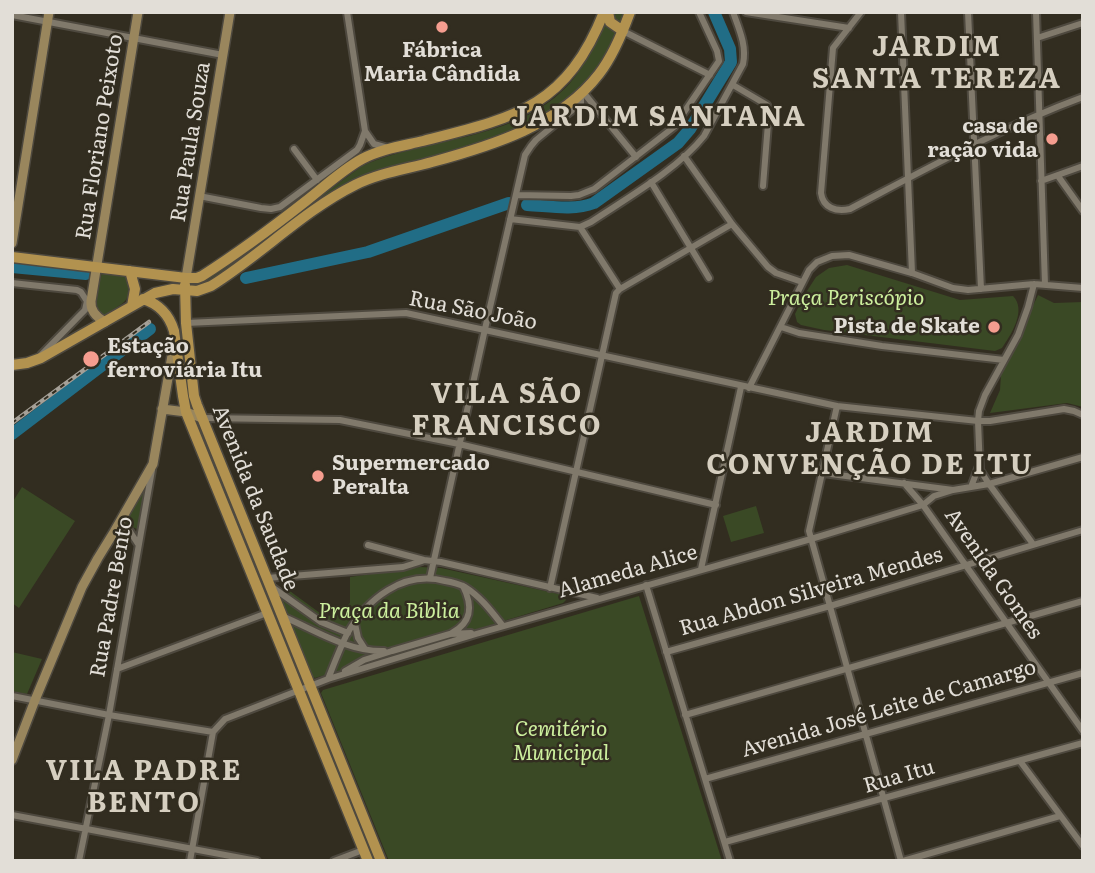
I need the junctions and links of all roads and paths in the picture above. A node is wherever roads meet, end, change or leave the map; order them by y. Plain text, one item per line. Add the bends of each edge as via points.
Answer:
1 (138, 12) edge
2 (230, 12) edge
3 (346, 12) edge
4 (606, 12) edge
5 (630, 12) edge
6 (699, 12) edge
7 (733, 12) edge
8 (746, 12) edge
9 (861, 12) edge
10 (968, 12) edge
11 (1036, 12) edge
12 (900, 14) edge
13 (12, 15) edge
14 (49, 17) edge
15 (1083, 23) edge
16 (849, 28) junction
17 (623, 31) junction
18 (133, 38) junction
19 (1037, 38) junction
20 (223, 55) junction
21 (710, 75) junction
22 (733, 85) junction
23 (582, 92) junction
24 (1083, 97) edge
25 (1039, 113) junction
26 (365, 131) junction
27 (974, 144) junction
28 (390, 148) junction
29 (294, 149) dead end
30 (684, 156) junction
31 (636, 157) junction
32 (1083, 166) edge
33 (1058, 176) junction
34 (906, 179) junction
35 (317, 180) junction
36 (1041, 181) junction
37 (651, 182) junction
38 (763, 186) dead end
39 (516, 195) junction
40 (199, 196) junction
41 (1083, 211) edge
42 (510, 219) junction
43 (732, 224) junction
44 (580, 227) junction
45 (12, 243) edge
46 (691, 248) junction
47 (12, 257) edge
48 (96, 267) junction
49 (130, 271) junction
50 (912, 274) junction
51 (186, 278) junction
52 (709, 278) dead end
53 (12, 282) edge
54 (802, 282) junction
55 (1034, 284) junction
56 (1045, 285) junction
57 (1083, 288) edge
58 (620, 289) junction
59 (981, 289) junction
60 (185, 291) junction
61 (143, 299) junction
62 (89, 304) junction
63 (132, 306) junction
64 (105, 322) junction
65 (186, 323) junction
66 (781, 327) junction
67 (485, 329) junction
68 (175, 339) junction
69 (602, 356) junction
70 (37, 359) junction
71 (1004, 360) junction
72 (12, 365) edge
73 (745, 387) junction
74 (837, 407) junction
75 (162, 409) junction
76 (186, 412) junction
77 (1083, 415) edge
78 (202, 418) junction
79 (978, 421) junction
80 (459, 444) junction
81 (1083, 457) edge
82 (153, 464) junction
83 (979, 466) junction
84 (576, 472) junction
85 (823, 473) junction
86 (904, 483) junction
87 (989, 484) junction
88 (912, 485) junction
89 (971, 487) junction
90 (953, 490) junction
91 (716, 505) junction
92 (923, 505) junction
93 (1083, 530) edge
94 (114, 532) junction
95 (811, 539) junction
96 (1033, 544) junction
97 (368, 545) dead end
98 (139, 546) junction
99 (424, 560) junction
100 (434, 561) junction
101 (965, 564) junction
102 (701, 569) junction
103 (430, 578) junction
104 (267, 581) junction
105 (256, 585) junction
106 (646, 585) junction
107 (463, 586) junction
108 (550, 588) junction
109 (598, 598) junction
110 (1083, 601) edge
111 (830, 606) junction
112 (267, 613) junction
113 (307, 613) junction
114 (281, 615) junction
115 (355, 622) junction
116 (298, 623) junction
117 (1007, 623) junction
118 (503, 626) junction
119 (348, 632) junction
120 (450, 634) junction
121 (476, 634) junction
122 (343, 644) junction
123 (366, 650) junction
124 (392, 651) junction
125 (666, 652) junction
126 (117, 669) junction
127 (847, 670) junction
128 (1083, 673) edge
129 (338, 676) junction
130 (328, 679) junction
131 (1048, 683) junction
132 (310, 686) junction
133 (298, 691) junction
134 (12, 696) edge
135 (35, 700) junction
136 (109, 715) junction
137 (685, 715) junction
138 (1083, 731) edge
139 (213, 732) junction
140 (866, 734) junction
141 (1083, 743) edge
142 (12, 760) edge
143 (1020, 761) junction
144 (705, 779) junction
145 (884, 799) junction
146 (12, 815) edge
147 (1059, 816) junction
148 (84, 829) junction
149 (725, 842) junction
150 (1083, 846) edge
151 (192, 849) junction
152 (363, 850) junction
153 (79, 861) edge
154 (190, 861) edge
155 (257, 861) edge
156 (334, 861) edge
157 (368, 861) edge
158 (381, 861) edge
159 (730, 861) edge
160 (902, 861) edge

1 - 18 street, Rua Floriano Peixoto
2 - 20 street, Rua Paula Souza
3 - 26 street
4 - 17 main road via 610,22
4 - 28 main road via 561,84 536,103 486,125
5 - 17 main road
6 - 21 street via 719,56
7 - 22 street via 745,56
8 - 16 street
9 - 16 street
10 - 27 street
11 - 19 street
12 - 34 street
13 - 14 street
14 - 18 street
14 - 45 street
15 - 19 street
16 - 34 street via 833,48 822,199 841,211
17 - 21 street
17 - 23 main road via 606,64
18 - 20 street
18 - 48 street, Rua Floriano Peixoto
19 - 25 street
20 - 40 street, Rua Paula Souza
21 - 31 street via 674,127
22 - 30 street via 704,136
22 - 38 street via 767,105 769,111
23 - 31 street
23 - 39 street via 581,103 527,150
23 - 60 main road via 546,119 512,136 351,187 219,281
24 - 25 street
25 - 27 street
25 - 36 street
26 - 28 street via 374,144
26 - 35 street via 357,150
27 - 34 street
27 - 59 street
28 - 51 main road via 354,164 206,273
29 - 35 street
30 - 37 street
30 - 43 street
31 - 39 street via 579,195
32 - 33 street
33 - 36 street
33 - 41 street
34 - 50 street
35 - 40 street via 276,208
36 - 56 street
37 - 44 street
37 - 46 street
39 - 42 street
40 - 51 street, Rua Paula Souza
42 - 44 street
42 - 67 street
43 - 46 street
43 - 54 street via 768,267
44 - 58 street
46 - 52 street
46 - 58 street
47 - 48 main road
48 - 49 main road
48 - 62 street
49 - 51 main road
49 - 63 main road via 135,289
50 - 54 street via 849,255 832,256 817,262
50 - 59 street via 953,288
51 - 60 main road, Avenida da Saudade
53 - 62 street via 77,290
54 - 66 street
55 - 56 street
55 - 59 street
55 - 71 street
56 - 57 street
58 - 69 street
60 - 61 main road via 173,289
60 - 65 main road, Avenida da Saudade
61 - 63 main road
61 - 68 main road, Avenida da Saudade via 164,312
62 - 64 street
62 - 70 street
63 - 64 main road
64 - 70 main road
65 - 67 street, Rua São João via 406,313
65 - 78 main road, Avenida da Saudade via 194,396
66 - 71 street via 882,346
66 - 73 street
67 - 69 street, Rua São João
67 - 80 street
68 - 75 street, Rua Padre Bento
68 - 76 main road, Avenida da Saudade
69 - 73 street, Rua São João
69 - 84 street
70 - 72 main road
71 - 79 street via 985,395
73 - 74 street, Rua São João
73 - 91 street
74 - 79 street, Rua São João
74 - 85 street
75 - 76 street
75 - 82 street, Rua Padre Bento
76 - 78 street
76 - 105 main road, Avenida da Saudade
77 - 79 street, Rua São João via 1064,409
78 - 80 street via 333,419
78 - 104 main road, Avenida da Saudade
79 - 83 street
80 - 84 street
80 - 100 street
81 - 87 street
82 - 94 street
82 - 98 street, Rua Padre Bento
83 - 87 street
83 - 89 street
84 - 91 street
84 - 108 street
85 - 86 street
85 - 95 street
86 - 88 street
86 - 92 street, Avenida Gomes
87 - 89 street
87 - 96 street
88 - 90 street
88 - 92 street, Avenida Gomes
89 - 90 street
90 - 92 street, Alameda Alice
91 - 102 street
92 - 95 street, Alameda Alice
92 - 101 street, Avenida Gomes
93 - 96 street, Rua Abdon Silveira Mendes
94 - 98 street via 129,530
94 - 135 street via 82,587
95 - 102 street, Alameda Alice
95 - 111 street
96 - 101 street, Rua Abdon Silveira Mendes
97 - 99 street
98 - 126 street, Rua Padre Bento
99 - 100 street
99 - 104 street via 403,567
100 - 103 street
100 - 108 street
101 - 111 street, Rua Abdon Silveira Mendes
101 - 117 street, Avenida Gomes
102 - 106 street, Alameda Alice
103 - 107 street
103 - 115 street via 408,580 385,592
104 - 113 street
104 - 114 main road, Avenida da Saudade
105 - 112 main road, Avenida da Saudade
105 - 114 main road via 271,610
106 - 109 street, Alameda Alice
106 - 125 street
107 - 118 street
107 - 120 street via 469,614 463,626
108 - 109 street
109 - 118 street, Alameda Alice
110 - 117 street
111 - 125 street, Rua Abdon Silveira Mendes
111 - 127 street
112 - 126 street
112 - 133 main road, Avenida da Saudade
113 - 116 street
113 - 119 street
114 - 116 street
114 - 132 main road, Avenida da Saudade
115 - 119 street
115 - 123 street
116 - 122 street
117 - 127 street
117 - 131 street, Avenida Gomes
118 - 121 street, Alameda Alice
119 - 122 street
120 - 121 street
120 - 124 street
121 - 129 street, Alameda Alice
122 - 123 street
122 - 130 street
123 - 124 street
124 - 129 street via 364,660
125 - 137 street
126 - 136 street, Rua Padre Bento
127 - 137 street
127 - 140 street
128 - 131 street, Avenida José Leite de Camargo
129 - 130 street, Alameda Alice
130 - 132 street, Alameda Alice
131 - 138 street, Avenida Gomes
131 - 140 street, Avenida José Leite de Camargo
132 - 133 street, Alameda Alice
132 - 158 main road, Avenida da Saudade
133 - 139 street, Alameda Alice via 225,719
133 - 152 main road, Avenida da Saudade
134 - 135 street
135 - 136 street
135 - 142 street
136 - 139 street
136 - 148 street, Rua Padre Bento
137 - 144 street
139 - 151 street
140 - 144 street, Avenida José Leite de Camargo
140 - 145 street
141 - 143 street, Rua Itu
143 - 145 street, Rua Itu
143 - 147 street
144 - 149 street
145 - 149 street, Rua Itu
145 - 160 street
146 - 148 street
147 - 150 street
147 - 160 street
148 - 151 street
148 - 153 street, Rua Padre Bento
149 - 159 street
151 - 154 street
151 - 155 street
152 - 156 street
152 - 157 main road, Avenida da Saudade

